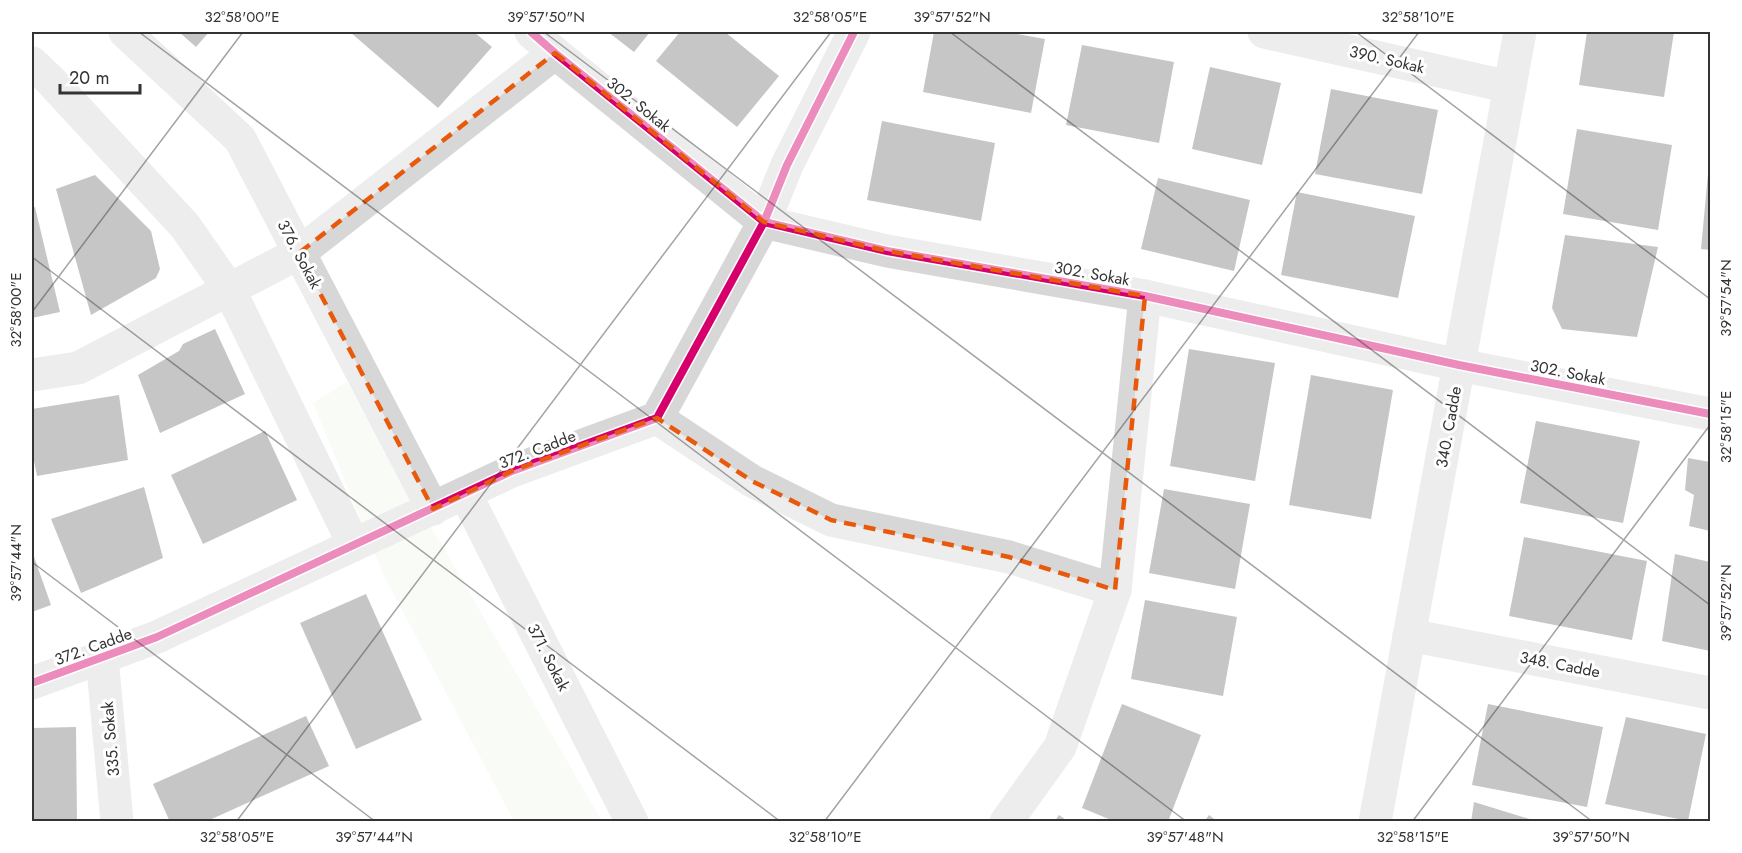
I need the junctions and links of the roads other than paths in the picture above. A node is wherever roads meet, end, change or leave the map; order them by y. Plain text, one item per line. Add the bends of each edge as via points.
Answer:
1 (125, 32) edge
2 (531, 32) edge
3 (854, 32) edge
4 (1264, 32) edge
5 (1520, 32) edge
6 (555, 53) junction
7 (32, 63) edge
8 (1510, 87) junction
9 (764, 222) junction
10 (299, 253) junction
11 (229, 289) junction
12 (1145, 296) junction
13 (1459, 365) junction
14 (32, 375) edge
15 (1710, 414) edge
16 (657, 418) junction
17 (465, 493) junction
18 (433, 509) junction
19 (354, 545) junction
20 (1115, 590) junction
21 (1409, 635) junction
22 (102, 657) junction
23 (32, 683) edge
24 (1710, 693) edge
25 (117, 822) edge
26 (632, 822) edge
27 (1006, 822) edge
28 (1375, 822) edge

1 - 10 street, 376. Sokak via 240,139
2 - 6 street, 302. Sokak
3 - 9 street via 787,165
4 - 8 street, 390. Sokak
5 - 8 street, 340. Cadde
6 - 9 street, 302. Sokak
6 - 10 street
7 - 11 street via 185,226
8 - 13 street, 340. Cadde
9 - 12 street, 302. Sokak via 887,251
9 - 16 street
10 - 11 street
10 - 18 street, 376. Sokak
11 - 14 street via 78,368
11 - 19 street
12 - 13 street, 302. Sokak
12 - 20 street
13 - 15 street, 302. Sokak
13 - 21 street, 340. Cadde
16 - 17 street, 372. Cadde via 512,471
16 - 20 street via 752,481 831,520 1009,557
17 - 18 street, 372. Cadde
17 - 26 street, 371. Sokak
18 - 19 street, 372. Cadde
19 - 22 street, 372. Cadde via 157,637
20 - 27 street via 1060,747
21 - 24 street, 348. Cadde
21 - 28 street, 340. Cadde
22 - 23 street, 372. Cadde
22 - 25 street, 335. Sokak

